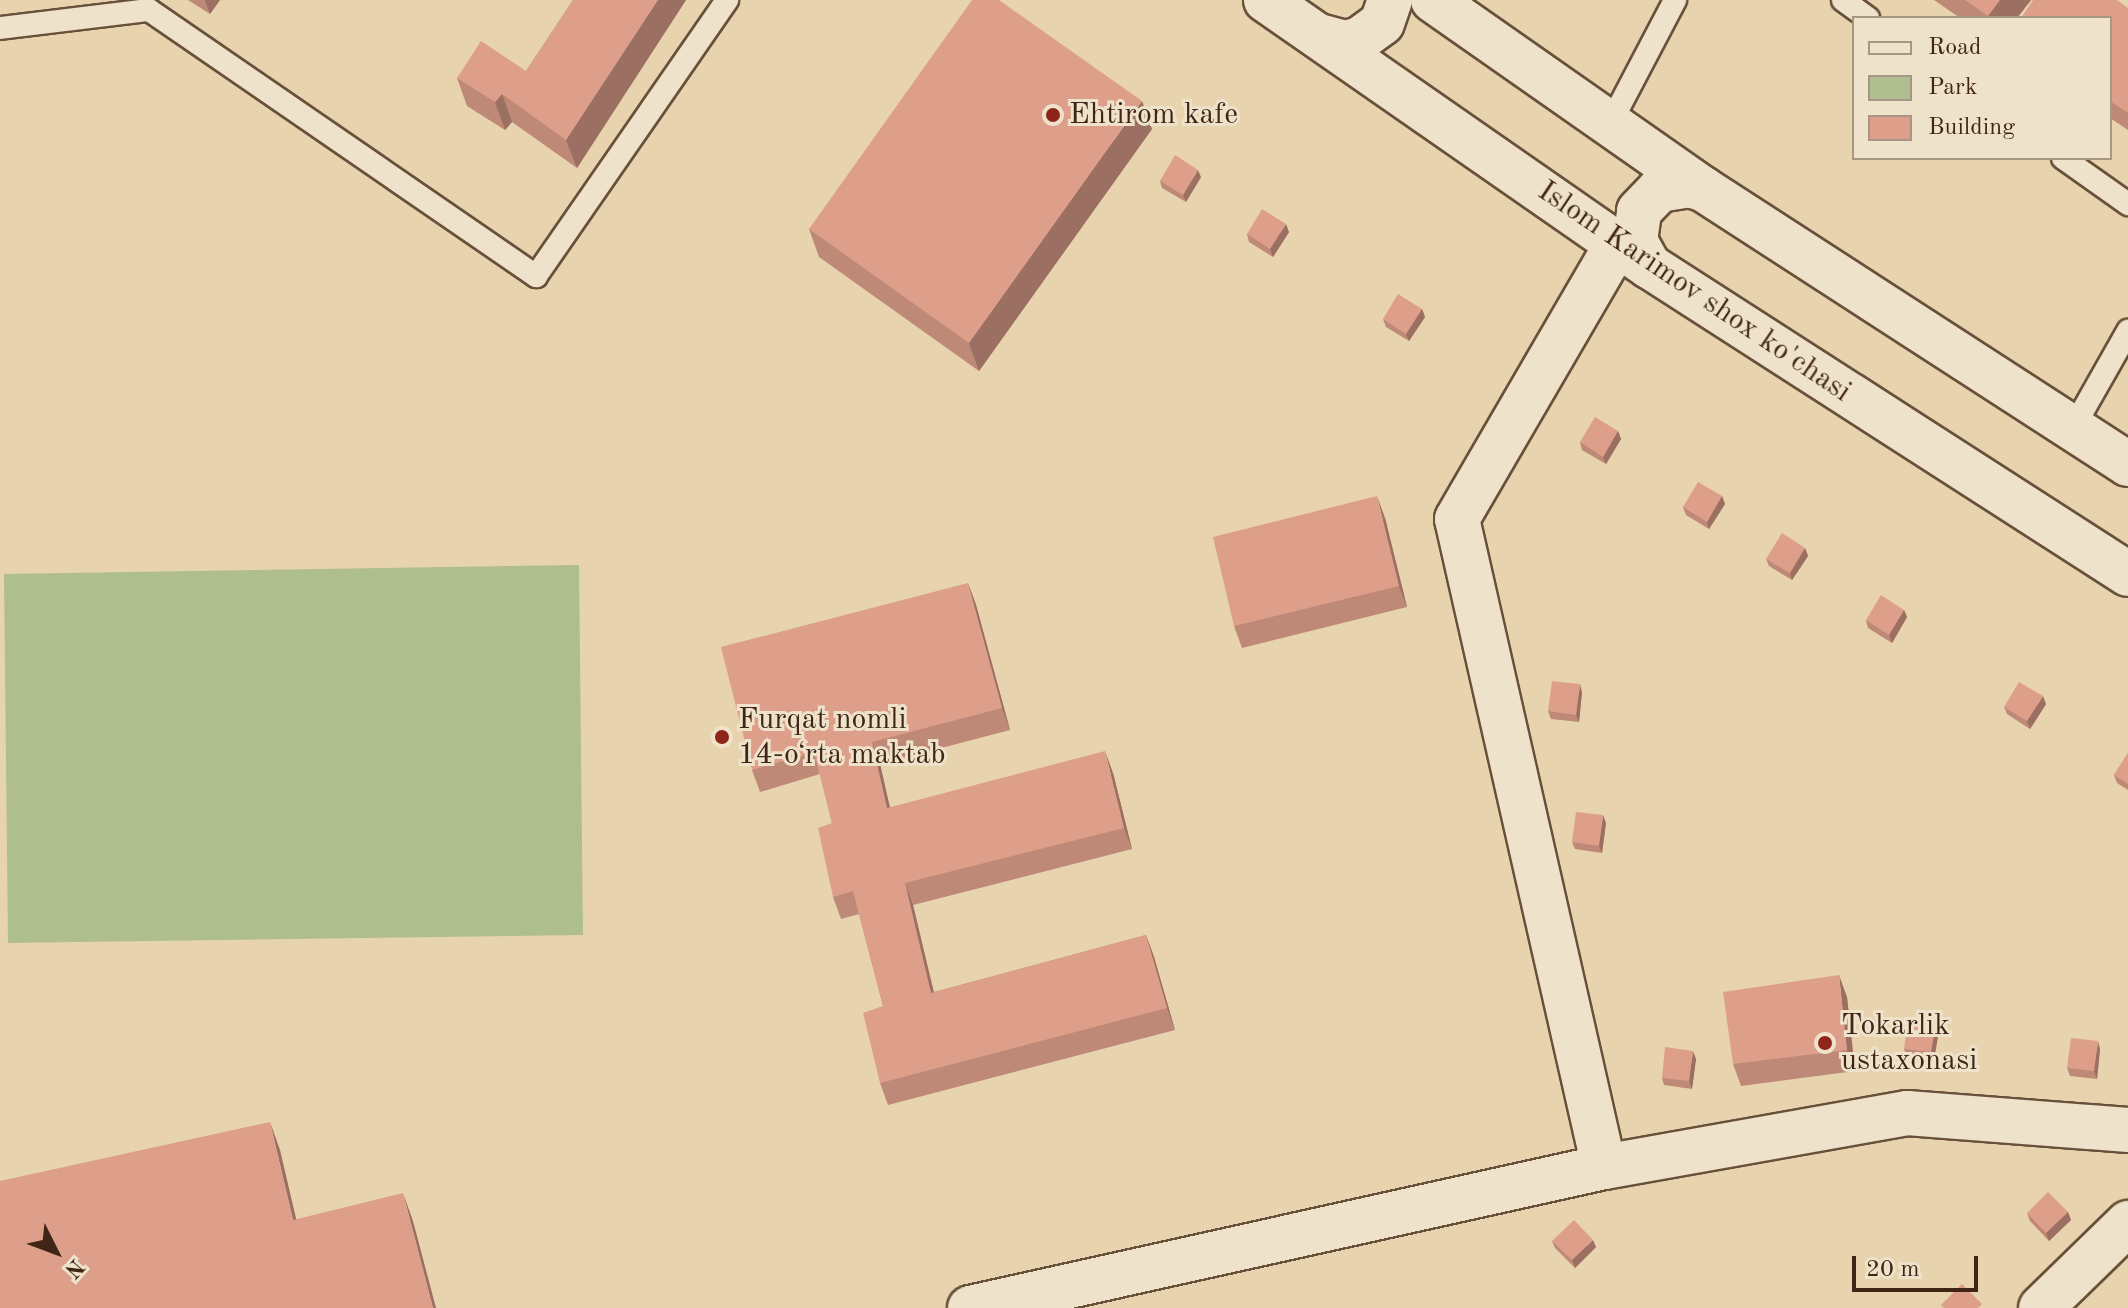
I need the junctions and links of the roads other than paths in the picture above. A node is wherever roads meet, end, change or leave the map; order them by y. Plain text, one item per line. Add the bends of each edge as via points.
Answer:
1 (727, 0) edge
2 (1266, 0) edge
3 (1390, 0) edge
4 (1433, 0) edge
5 (1675, 0) edge
6 (1843, 0) edge
7 (1865, 16) edge
8 (0, 28) edge
9 (1319, 36) junction
10 (1610, 124) junction
11 (2066, 160) edge
12 (1703, 189) junction
13 (2128, 204) edge
14 (1633, 255) junction
15 (2128, 331) edge
16 (2073, 428) junction
17 (2128, 464) edge
18 (2128, 574) edge
19 (2128, 1130) edge
20 (1604, 1167) junction
21 (2128, 1223) edge
22 (970, 1308) edge
23 (2041, 1308) edge

1 - 8 lane via 536,276 149,10
2 - 9 street, Islom Karimov shox ko'chasi
3 - 9 street via 1382,23 1360,39 1346,43
4 - 10 street
5 - 10 lane
6 - 7 lane
9 - 14 street, Islom Karimov shox ko'chasi
10 - 12 street
11 - 13 lane
12 - 14 street via 1689,185 1659,190 1639,211
12 - 16 street
14 - 18 street, Islom Karimov shox ko'chasi
14 - 20 street via 1457,519
15 - 16 lane
16 - 17 street
19 - 20 street via 1907,1113
20 - 22 street
21 - 23 street

